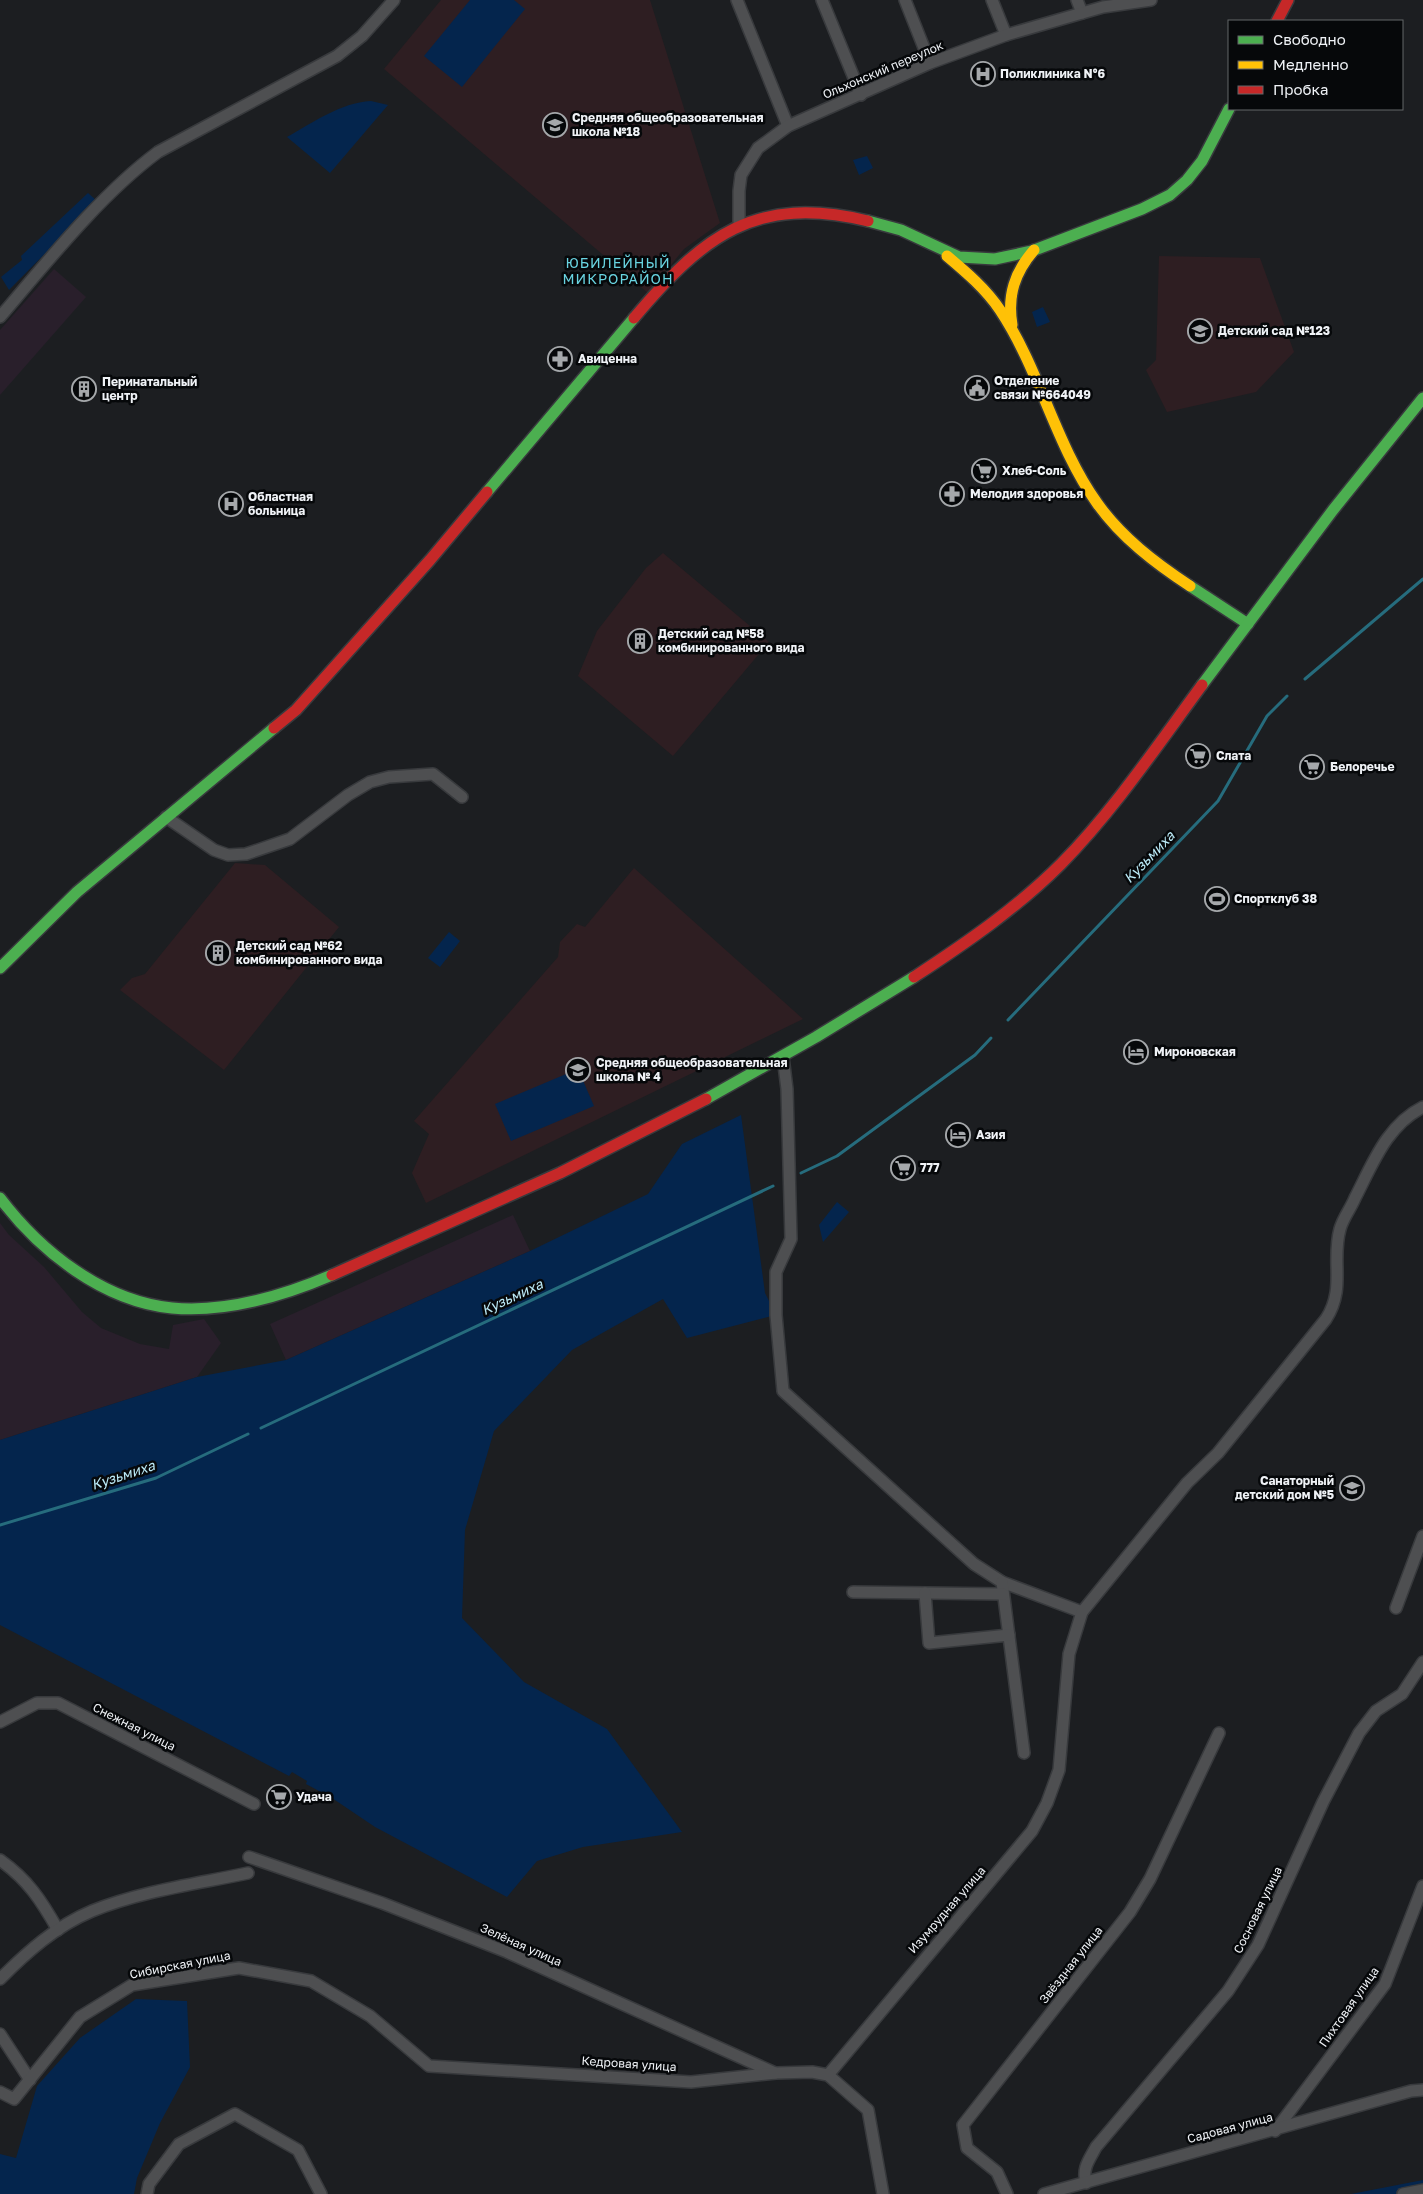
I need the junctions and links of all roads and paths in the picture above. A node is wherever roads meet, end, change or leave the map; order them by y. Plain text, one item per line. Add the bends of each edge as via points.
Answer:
1 (394, 0) edge
2 (737, 0) edge
3 (822, 0) edge
4 (905, 0) edge
5 (992, 0) edge
6 (1077, 0) edge
7 (1151, 0) edge
8 (1288, 0) edge
9 (1082, 13) junction
10 (1278, 20) edge
11 (1006, 35) junction
12 (930, 63) junction
13 (861, 95) junction
14 (1229, 110) edge
15 (788, 126) junction
16 (739, 224) junction
17 (937, 249) junction
18 (1034, 250) junction
19 (0, 317) edge
20 (1013, 332) junction
21 (1423, 398) edge
22 (1248, 624) junction
23 (462, 797) dead end
24 (166, 817) junction
25 (0, 968) edge
26 (783, 1057) junction
27 (1423, 1107) edge
28 (0, 1198) edge
29 (1423, 1536) edge
30 (1002, 1582) junction
31 (853, 1592) dead end
32 (925, 1593) junction
33 (1003, 1594) junction
34 (1396, 1608) dead end
35 (1082, 1612) junction
36 (1009, 1635) junction
37 (1423, 1662) edge
38 (0, 1722) edge
39 (1219, 1734) dead end
40 (1024, 1753) dead end
41 (254, 1804) dead end
42 (249, 1857) dead end
43 (0, 1860) edge
44 (248, 1873) dead end
45 (1423, 1886) edge
46 (58, 1930) junction
47 (0, 1979) edge
48 (0, 2034) edge
49 (429, 2066) joint
50 (776, 2073) junction
51 (828, 2076) junction
52 (30, 2080) junction
53 (1423, 2090) edge
54 (0, 2092) edge
55 (1275, 2131) junction
56 (1086, 2183) junction
57 (1423, 2190) edge
58 (147, 2194) edge
59 (321, 2194) edge
60 (883, 2194) edge
61 (1007, 2194) edge
62 (1044, 2194) edge
63 (1405, 2194) edge

1 - 19 street via 362,36 337,56 145,162 107,198
2 - 15 street
3 - 13 street
4 - 12 street
5 - 11 street
6 - 9 street
7 - 9 street, Ольхонский переулок
8 - 10 street
9 - 11 street, Ольхонский переулок
11 - 12 street, Ольхонский переулок
12 - 13 street, Ольхонский переулок
13 - 15 street, Ольхонский переулок
14 - 18 street via 1201,162 1178,189 1154,204
15 - 16 street, Ольхонский переулок via 758,148 741,175
16 - 17 street via 802,214 843,216 902,231
16 - 24 street via 691,255 666,280 430,560 301,705
17 - 18 street via 960,257 982,259
17 - 20 street via 980,286 999,308
18 - 20 street via 1022,262 1010,293 1009,313
20 - 22 street via 1069,452 1110,522 1144,552
21 - 22 street via 1371,461
22 - 26 street via 1120,796 1084,840 1051,873 946,956
23 - 24 street via 434,774 389,776 370,782 348,795 290,839 246,854 228,855 214,850
24 - 25 street via 58,909
26 - 28 street via 662,1124 564,1173 302,1287 254,1301 213,1307 171,1308 136,1300 98,1283 43,1246
26 - 30 street via 791,1238 776,1272 776,1315 783,1391 974,1564
27 - 35 street via 1409,1114 1385,1139 1340,1229 1338,1292 1326,1319 1218,1453 1187,1483
29 - 34 street
30 - 33 street
30 - 35 street
31 - 32 street
32 - 33 street
32 - 36 street via 929,1643
33 - 36 street
35 - 51 street, Изумрудная улица via 1069,1654 1059,1770 1036,1824
36 - 40 street
37 - 56 street, Сосновая улица via 1402,1694 1376,1711 1359,1734 1323,1802 1244,1970 1096,2147 1086,2164
38 - 41 street, Снежная улица via 37,1703 58,1703
39 - 61 street, Звёздная улица via 1150,1879 1130,1912 963,2125 967,2148 996,2172
42 - 50 street, Зелёная улица via 382,1903 507,1952
43 - 46 street via 20,1874 41,1900
44 - 46 street via 133,1897 91,1912
45 - 55 street, Пихтовая улица via 1385,1984
46 - 47 street via 25,1954
48 - 52 street
49 - 50 street, Кедровая улица via 691,2082
49 - 52 street, Сибирская улица via 370,2016 311,1981 239,1968 132,1985 80,2018
50 - 51 street, Кедровая улица via 812,2072
51 - 60 street via 868,2110
52 - 54 street, Сибирская улица via 14,2099
53 - 55 street, Садовая улица
55 - 56 street, Садовая улица
56 - 62 street, Садовая улица
57 - 63 street
58 - 59 street via 149,2184 179,2144 235,2114 298,2150

